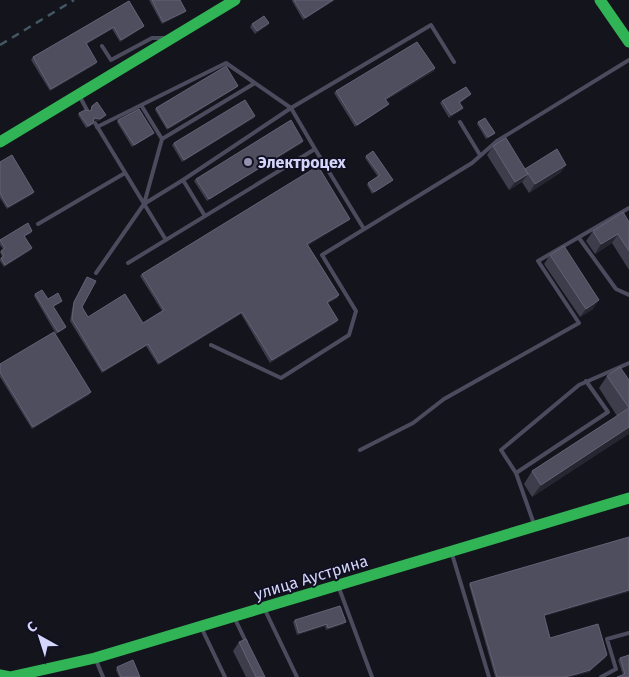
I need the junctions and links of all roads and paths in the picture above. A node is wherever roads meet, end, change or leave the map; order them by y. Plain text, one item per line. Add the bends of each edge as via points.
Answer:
1 (235, 0) edge
2 (600, 0) edge
3 (173, 38) junction
4 (629, 42) edge
5 (102, 46) dead end
6 (629, 60) edge
7 (454, 62) dead end
8 (255, 83) junction
9 (78, 95) junction
10 (141, 105) junction
11 (291, 108) junction
12 (87, 110) edge
13 (460, 122) dead end
14 (162, 139) junction
15 (0, 142) edge
16 (315, 149) junction
17 (480, 156) junction
18 (125, 173) junction
19 (183, 180) junction
20 (144, 204) junction
21 (629, 208) edge
22 (205, 216) junction
23 (38, 224) dead end
24 (364, 229) junction
25 (578, 238) junction
26 (166, 240) junction
27 (128, 264) dead end
28 (96, 273) dead end
29 (629, 296) edge
30 (211, 346) dead end
31 (629, 363) edge
32 (586, 381) junction
33 (360, 450) dead end
34 (516, 473) junction
35 (629, 498) edge
36 (534, 526) junction
37 (452, 552) junction
38 (338, 586) junction
39 (264, 608) junction
40 (234, 617) junction
41 (202, 627) junction
42 (629, 633) edge
43 (250, 651) edge
44 (95, 658) junction
45 (0, 675) edge
46 (10, 677) edge
47 (103, 677) edge
48 (225, 677) edge
49 (297, 677) edge
50 (372, 677) edge
51 (489, 677) edge
52 (601, 677) edge

1 - 3 street
2 - 4 street
3 - 5 lane via 152,38 111,60
3 - 9 street
6 - 17 lane via 497,141
7 - 11 lane via 431,24
8 - 10 lane via 226,63
8 - 11 lane
8 - 14 lane
9 - 12 lane
9 - 15 street
10 - 14 lane
10 - 18 lane via 96,125
11 - 16 lane
11 - 19 lane
13 - 17 lane
14 - 20 lane
16 - 22 lane
16 - 24 lane
17 - 24 lane
18 - 20 lane
18 - 23 lane
19 - 20 lane
19 - 22 lane
20 - 26 lane
20 - 28 lane
21 - 25 lane
22 - 26 lane
24 - 30 lane via 322,255 356,311 349,335 281,378
25 - 29 lane via 616,289
25 - 33 lane via 538,261 579,323 444,399 413,423
26 - 27 lane
31 - 32 lane
32 - 34 lane via 501,450
32 - 34 lane via 608,412
34 - 36 lane
35 - 36 street, улица Аустрина
36 - 37 street, улица Аустрина
37 - 38 street, улица Аустрина
37 - 51 lane
38 - 39 street, улица Аустрина
38 - 50 lane
39 - 40 street, улица Аустрина
39 - 49 lane
40 - 41 street, улица Аустрина
40 - 43 lane
41 - 44 street, улица Аустрина
41 - 48 lane
42 - 52 lane via 607,639 616,669
44 - 46 street, улица Аустрина
44 - 47 lane
45 - 46 street, улица Аустрина

